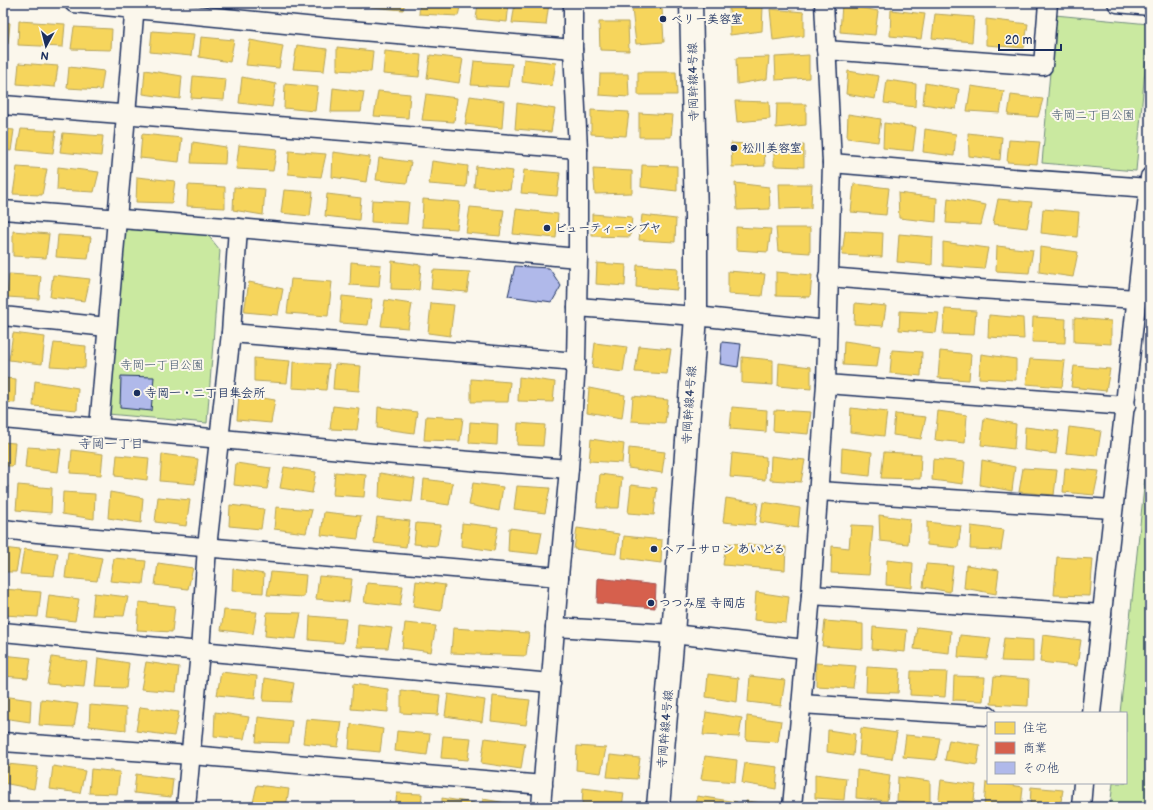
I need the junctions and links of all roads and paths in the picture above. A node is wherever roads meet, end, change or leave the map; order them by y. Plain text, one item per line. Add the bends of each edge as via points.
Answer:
1 (74, 3) edge
2 (573, 3) edge
3 (691, 3) edge
4 (824, 3) edge
5 (1048, 3) edge
6 (1117, 3) edge
7 (134, 6) edge
8 (1150, 6) edge
9 (573, 49) junction
10 (826, 50) junction
11 (3, 105) edge
12 (126, 115) junction
13 (578, 149) junction
14 (832, 163) junction
15 (1149, 183) edge
16 (3, 210) edge
17 (117, 218) junction
18 (238, 228) junction
19 (578, 258) junction
20 (828, 277) junction
21 (1137, 299) junction
22 (577, 306) junction
23 (3, 316) edge
24 (696, 316) junction
25 (107, 327) junction
26 (827, 330) junction
27 (231, 333) junction
28 (576, 362) junction
29 (826, 384) junction
30 (1126, 406) junction
31 (3, 419) edge
32 (99, 427) junction
33 (220, 438) junction
34 (568, 469) junction
35 (818, 491) junction
36 (1113, 509) junction
37 (3, 529) edge
38 (207, 547) junction
39 (559, 577) junction
40 (810, 595) junction
41 (1102, 614) junction
42 (555, 627) junction
43 (3, 632) edge
44 (673, 634) junction
45 (805, 649) junction
46 (200, 651) junction
47 (551, 683) junction
48 (802, 704) junction
49 (1091, 712) edge
50 (987, 716) edge
51 (3, 742) edge
52 (191, 755) junction
53 (1083, 784) edge
54 (543, 785) junction
55 (186, 807) edge
56 (541, 807) edge
57 (658, 807) edge
58 (792, 807) edge
59 (1081, 807) edge

1 - 7 street
2 - 9 street
3 - 24 street, 寺岡幹線4号線
4 - 10 street
5 - 10 street via 1043,66
6 - 8 street
7 - 9 street via 326,28
7 - 12 street
9 - 13 street
10 - 14 street
11 - 12 street
12 - 13 street
12 - 17 street
13 - 19 street
14 - 15 street via 985,176
14 - 20 street
15 - 21 street
16 - 17 street
17 - 18 street
17 - 25 street
18 - 19 street
18 - 27 street
19 - 22 street
20 - 21 street
20 - 26 street
21 - 30 street
22 - 24 street
22 - 28 street
23 - 25 street
24 - 26 street
24 - 44 street, 寺岡幹線4号線
25 - 32 street
26 - 29 street
27 - 28 street
27 - 33 street
28 - 34 street
29 - 30 street
29 - 35 street
30 - 36 street
31 - 32 street
32 - 33 street
33 - 34 street
33 - 38 street
34 - 39 street
35 - 36 street
35 - 40 street
36 - 41 street
37 - 38 street
38 - 39 street
38 - 46 street
39 - 42 street
40 - 41 street
40 - 45 street
41 - 49 street
42 - 44 street
42 - 47 street
43 - 46 street
44 - 45 street
44 - 57 street, 寺岡幹線4号線
45 - 48 street
46 - 47 street
46 - 52 street
47 - 54 street
48 - 50 street
48 - 58 street
51 - 52 street
52 - 54 street
52 - 55 street
53 - 59 street
54 - 56 street

